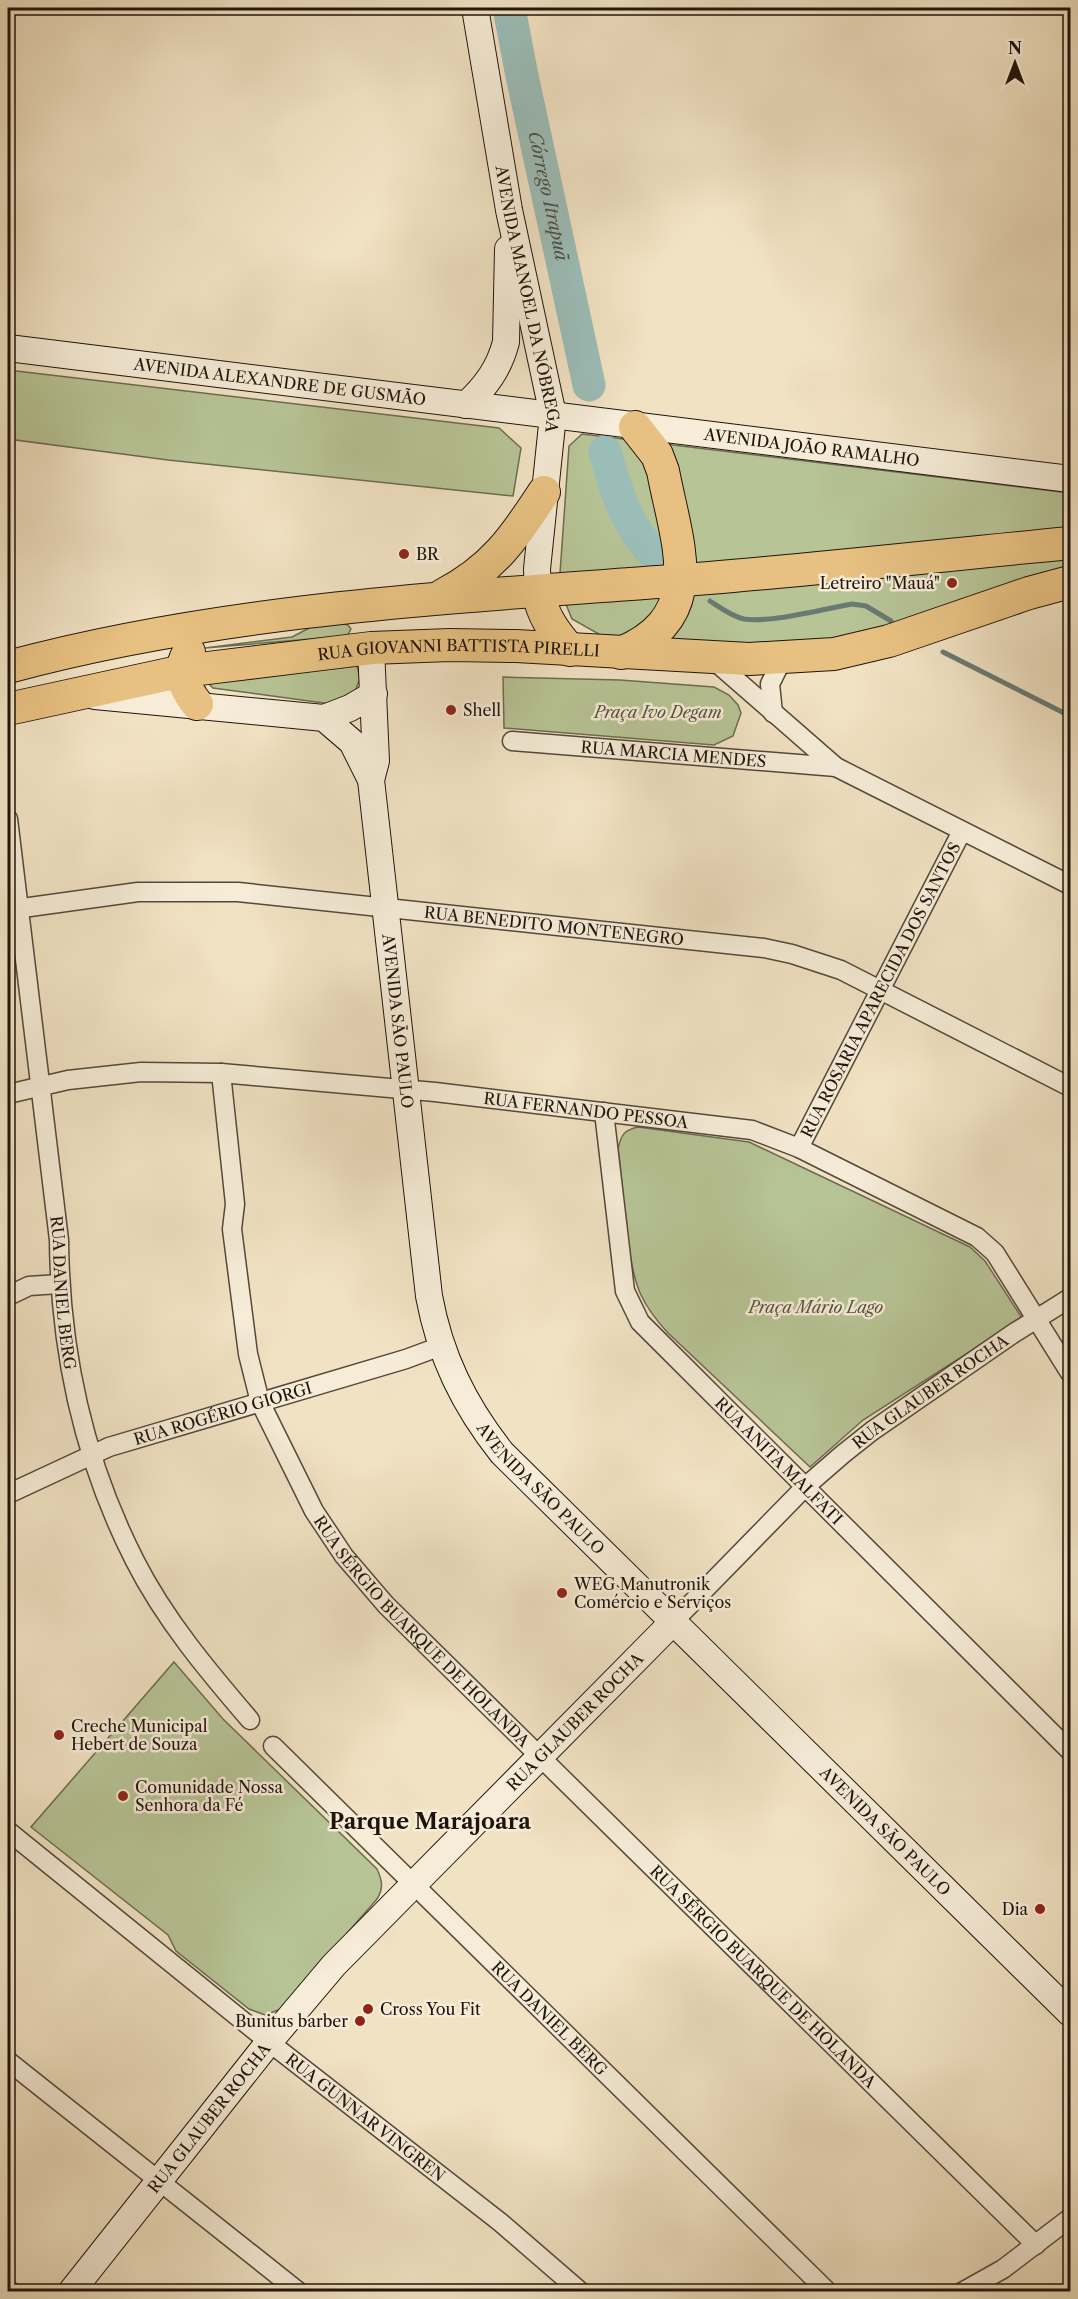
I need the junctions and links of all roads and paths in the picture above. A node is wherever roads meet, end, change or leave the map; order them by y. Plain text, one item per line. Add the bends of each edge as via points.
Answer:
1 (475, 8) edge
2 (509, 210) junction
3 (8, 348) edge
4 (466, 405) junction
5 (553, 415) junction
6 (635, 427) junction
7 (1071, 479) edge
8 (544, 492) junction
9 (1071, 543) edge
10 (680, 580) junction
11 (1071, 582) edge
12 (538, 591) junction
13 (434, 600) junction
14 (347, 609) junction
15 (279, 616) junction
16 (371, 648) junction
17 (570, 650) junction
18 (620, 653) junction
19 (711, 657) junction
20 (783, 658) junction
21 (8, 667) edge
22 (183, 671) junction
23 (69, 694) junction
24 (374, 694) junction
25 (197, 704) junction
26 (8, 709) edge
27 (773, 713) junction
28 (324, 718) junction
29 (512, 741) dead end
30 (836, 767) junction
31 (371, 780) junction
32 (8, 819) edge
33 (962, 831) junction
34 (1071, 885) edge
35 (13, 909) edge
36 (386, 909) junction
37 (880, 990) junction
38 (221, 1073) junction
39 (39, 1085) junction
40 (1071, 1087) edge
41 (406, 1090) junction
42 (8, 1094) edge
43 (604, 1112) junction
44 (799, 1148) junction
45 (59, 1284) junction
46 (8, 1296) edge
47 (1071, 1298) edge
48 (1036, 1319) junction
49 (441, 1346) junction
50 (1071, 1373) edge
51 (260, 1402) junction
52 (92, 1455) junction
53 (805, 1487) junction
54 (8, 1494) edge
55 (674, 1621) junction
56 (250, 1720) dead end
57 (273, 1746) dead end
58 (1071, 1751) edge
59 (542, 1756) junction
60 (8, 1831) edge
61 (415, 1885) junction
62 (1071, 2013) edge
63 (269, 2042) junction
64 (8, 2061) edge
65 (159, 2180) junction
66 (1071, 2218) edge
67 (1036, 2245) junction
68 (8, 2289) edge
69 (11, 2292) edge
70 (71, 2292) edge
71 (299, 2292) edge
72 (581, 2292) edge
73 (828, 2292) edge
74 (962, 2292) edge

1 - 2 main road, AVENIDA MANOEL DA NÓBREGA
2 - 4 main road via 506,342 493,376
2 - 5 main road, AVENIDA MANOEL DA NÓBREGA
3 - 4 main road, AVENIDA ALEXANDRE DE GUSMÃO
4 - 5 main road, AVENIDA ALEXANDRE DE GUSMÃO
5 - 6 main road, AVENIDA JOÃO RAMALHO
5 - 8 main road, AVENIDA MANOEL DA NÓBREGA
6 - 7 main road, AVENIDA JOÃO RAMALHO
6 - 10 highway via 657,455 663,471
8 - 12 main road, AVENIDA MANOEL DA NÓBREGA
8 - 13 highway via 506,548 487,567
9 - 10 highway
10 - 12 highway
10 - 18 highway via 675,608 659,631 644,643
11 - 20 highway, RUA GIOVANNI BATTISTA PIRELLI via 861,648
12 - 13 highway
12 - 17 highway via 545,615
13 - 14 highway
14 - 15 highway
14 - 16 highway via 363,628
15 - 21 highway via 110,643
15 - 22 highway via 250,636 204,642 192,648 186,655
16 - 17 highway, RUA GIOVANNI BATTISTA PIRELLI via 450,645
16 - 22 highway, RUA GIOVANNI BATTISTA PIRELLI
16 - 24 main road, AVENIDA SÃO PAULO
17 - 18 highway, RUA GIOVANNI BATTISTA PIRELLI
18 - 19 highway, RUA GIOVANNI BATTISTA PIRELLI
19 - 20 highway, RUA GIOVANNI BATTISTA PIRELLI
19 - 27 street
20 - 27 street via 770,684
22 - 23 highway, RUA GIOVANNI BATTISTA PIRELLI
22 - 25 highway via 184,683
23 - 25 main road
23 - 26 highway, RUA GIOVANNI BATTISTA PIRELLI
24 - 28 main road
24 - 31 main road, AVENIDA SÃO PAULO via 375,761
25 - 28 main road
27 - 30 street
28 - 31 main road, AVENIDA SÃO PAULO via 352,742
29 - 30 street, RUA MARCIA MENDES
30 - 33 street
31 - 36 main road, AVENIDA SÃO PAULO
32 - 35 street, RUA DANIEL BERG via 15,881
33 - 34 street
33 - 37 street, RUA ROSARIA APARECIDA DOS SANTOS
35 - 36 street, RUA BENEDITO MONTENEGRO via 93,897 182,891 238,892
35 - 39 street, RUA DANIEL BERG
36 - 37 street, RUA BENEDITO MONTENEGRO via 764,948 815,961
36 - 41 main road, AVENIDA SÃO PAULO
37 - 40 street, RUA BENEDITO MONTENEGRO
37 - 44 street, RUA ROSARIA APARECIDA DOS SANTOS
38 - 39 street, RUA FERNANDO PESSOA via 141,1071
38 - 41 street, RUA FERNANDO PESSOA
38 - 51 street, RUA SÉRGIO BUARQUE DE HOLANDA via 235,1204 232,1229 248,1354
39 - 42 street, RUA FERNANDO PESSOA
39 - 45 street, RUA DANIEL BERG via 59,1240
41 - 43 street, RUA FERNANDO PESSOA
41 - 49 main road, AVENIDA SÃO PAULO via 429,1296
43 - 44 street, RUA FERNANDO PESSOA via 744,1128
43 - 53 street, RUA ANITA MALFATI via 623,1278 631,1307 658,1342
44 - 48 street, RUA FERNANDO PESSOA via 977,1237 995,1253
45 - 46 street via 29,1286
45 - 52 street, RUA DANIEL BERG via 73,1389
47 - 48 street, RUA GLAUBER ROCHA
48 - 50 street, RUA FERNANDO PESSOA
48 - 53 street, RUA GLAUBER ROCHA via 872,1431
49 - 51 street, RUA ROGÉRIO GIORGI
49 - 55 main road, AVENIDA SÃO PAULO via 460,1392 502,1453
51 - 52 street, RUA ROGÉRIO GIORGI
51 - 59 street, RUA SÉRGIO BUARQUE DE HOLANDA via 314,1511 344,1556 386,1605
52 - 54 street, RUA ROGÉRIO GIORGI
52 - 56 street, RUA DANIEL BERG via 135,1563 199,1660
53 - 55 street, RUA GLAUBER ROCHA
53 - 58 street, RUA ANITA MALFATI
55 - 59 main road, RUA GLAUBER ROCHA
55 - 62 main road, AVENIDA SÃO PAULO
57 - 61 street, RUA DANIEL BERG
59 - 61 main road, RUA GLAUBER ROCHA
59 - 67 street, RUA SÉRGIO BUARQUE DE HOLANDA
60 - 63 street, RUA GUNNAR VINGREN
61 - 63 main road, RUA GLAUBER ROCHA via 334,1965
61 - 73 street, RUA DANIEL BERG
63 - 65 main road, RUA GLAUBER ROCHA
63 - 72 street, RUA GUNNAR VINGREN via 500,2222
64 - 65 street
65 - 70 main road, RUA GLAUBER ROCHA
65 - 71 street
66 - 67 street
67 - 74 street
68 - 69 street

